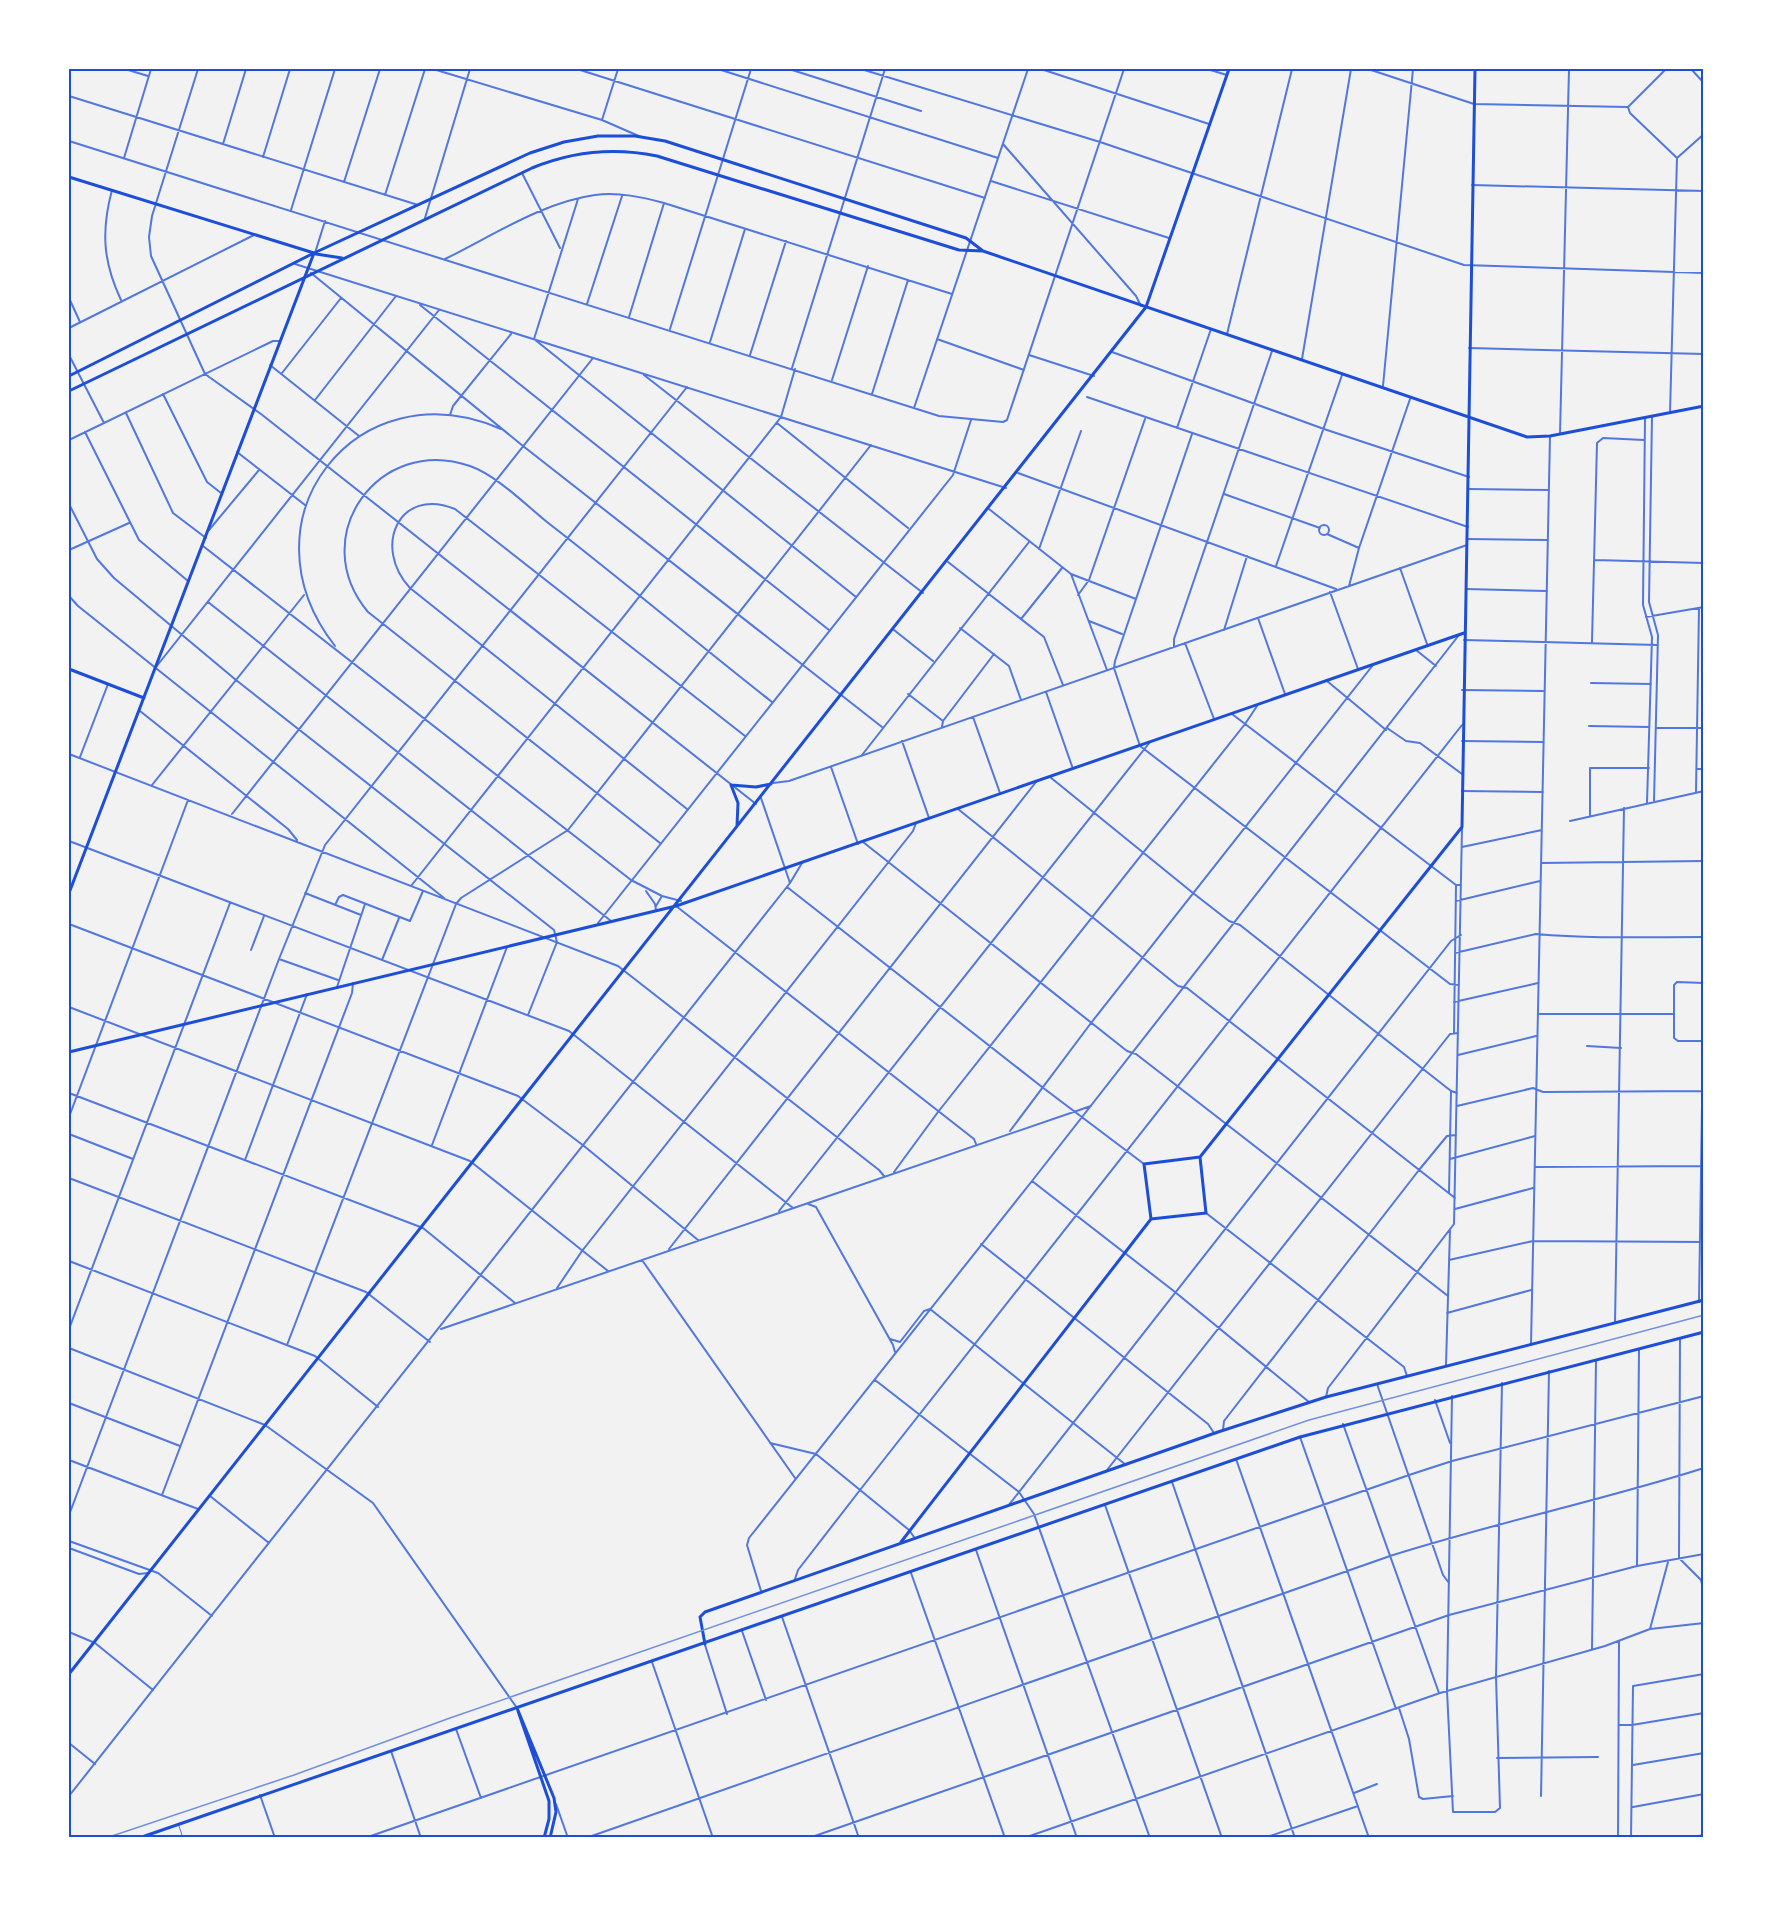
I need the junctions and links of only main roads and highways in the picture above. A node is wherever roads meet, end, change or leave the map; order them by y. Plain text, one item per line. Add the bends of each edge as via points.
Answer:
1 (1229, 69) edge
2 (1475, 69) edge
3 (69, 177) edge
4 (983, 251) junction
5 (314, 254) junction
6 (345, 258) junction
7 (306, 276) junction
8 (1146, 307) junction
9 (69, 376) edge
10 (69, 391) edge
11 (1704, 406) edge
12 (1468, 419) junction
13 (1464, 633) junction
14 (69, 670) edge
15 (144, 698) junction
16 (773, 783) junction
17 (737, 826) junction
18 (69, 893) edge
19 (676, 906) junction
20 (69, 1052) edge
21 (1200, 1157) junction
22 (1151, 1219) junction
23 (1704, 1300) edge
24 (1704, 1332) edge
25 (901, 1542) junction
26 (705, 1644) junction
27 (69, 1674) edge
28 (518, 1708) junction
29 (139, 1838) edge
30 (544, 1838) edge
31 (550, 1838) edge

1 - 8 main road
2 - 12 main road
3 - 5 main road
4 - 5 main road via 971,240 723,159 665,141 612,135 564,142 530,153
4 - 6 main road via 968,252 657,156 615,150 563,157 522,173
4 - 8 main road
5 - 6 main road
5 - 7 main road
5 - 9 main road
6 - 7 main road
7 - 10 main road
7 - 15 main road
8 - 12 main road
8 - 16 main road
11 - 12 main road via 1550,436 1527,437
12 - 13 main road via 1471,432
13 - 19 main road
13 - 21 main road via 1462,827
14 - 15 main road
15 - 18 main road
16 - 17 main road
16 - 17 main road via 756,787 731,784 738,803
17 - 19 main road
19 - 20 main road
19 - 27 main road
21 - 22 main road via 1206,1213
21 - 22 main road via 1144,1164
22 - 25 main road
23 - 25 main road via 1326,1397
24 - 26 main road via 1300,1437
25 - 26 main road via 702,1614
26 - 28 main road
28 - 29 main road
28 - 30 main road via 549,1801
28 - 31 main road via 554,1798

